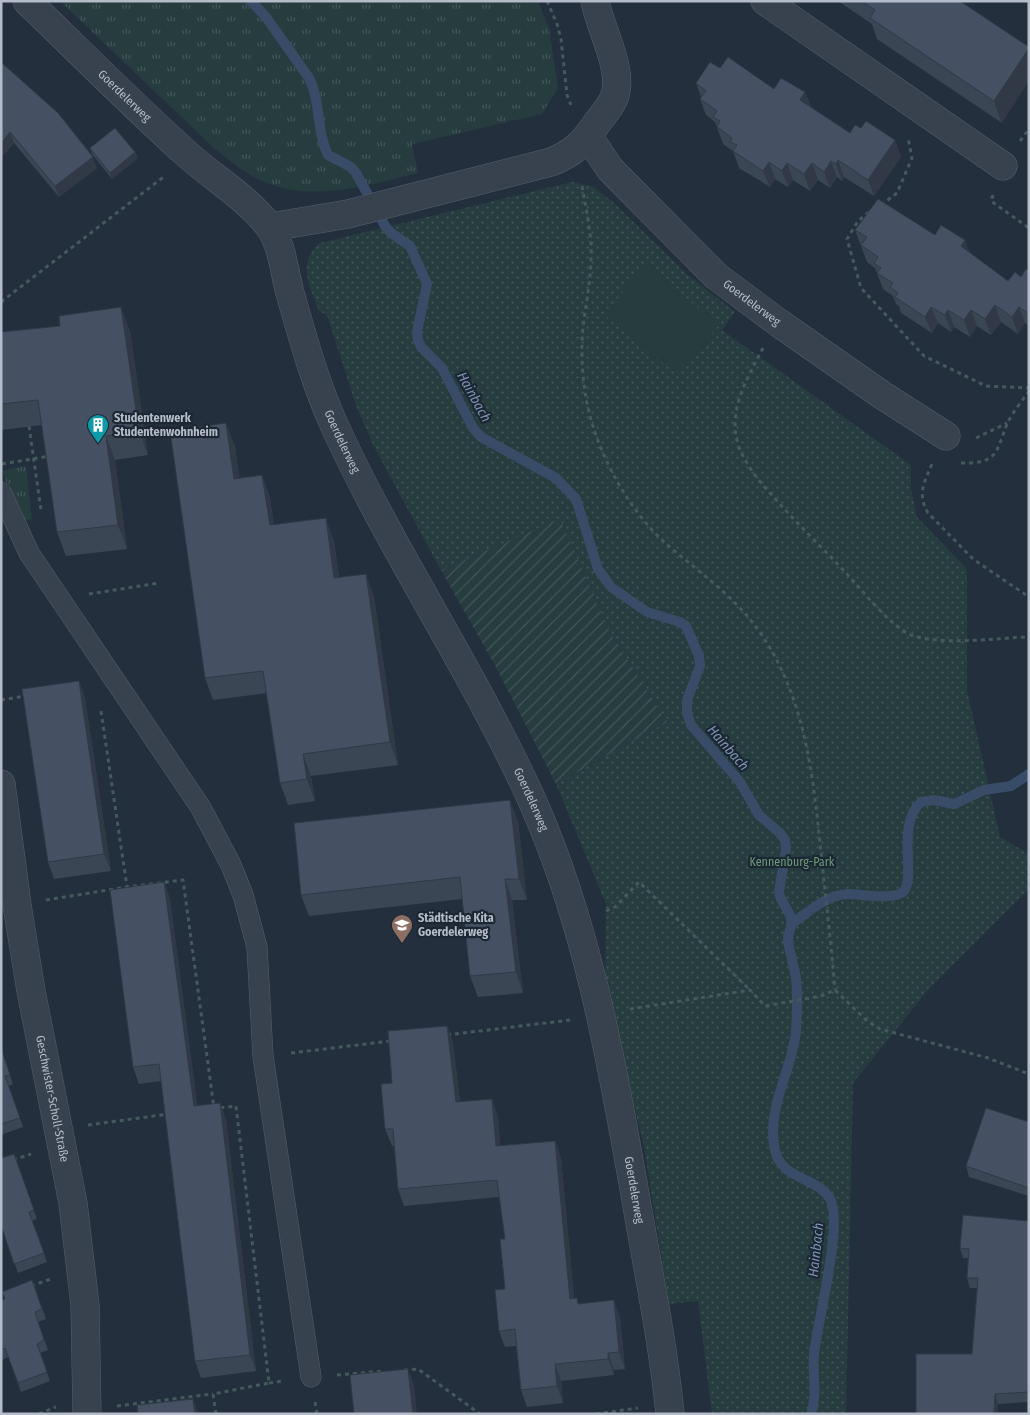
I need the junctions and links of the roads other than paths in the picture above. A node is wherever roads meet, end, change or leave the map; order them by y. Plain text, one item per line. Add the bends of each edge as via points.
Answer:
1 (27, 1) edge
2 (595, 1) edge
3 (765, 1) edge
4 (580, 144) junction
5 (1002, 166) road end
6 (271, 228) junction
7 (957, 437) road end
8 (1, 492) edge
9 (1, 784) edge
10 (311, 1377) road end
11 (669, 1409) edge
12 (99, 1410) edge

1 - 6 street, Goerdelerweg via 189,156
2 - 4 street via 615,68 617,88 609,108
3 - 5 street
4 - 6 street via 551,162 348,214
4 - 7 street, Goerdelerweg via 610,169 696,259 779,324 882,395
6 - 11 street, Goerdelerweg via 327,411 376,510 530,796 578,924 624,1136
8 - 10 lane via 29,553 201,808 231,865 251,920 257,946 263,1056
9 - 12 street, Geschwister-Scholl-Straße via 31,991 75,1221

